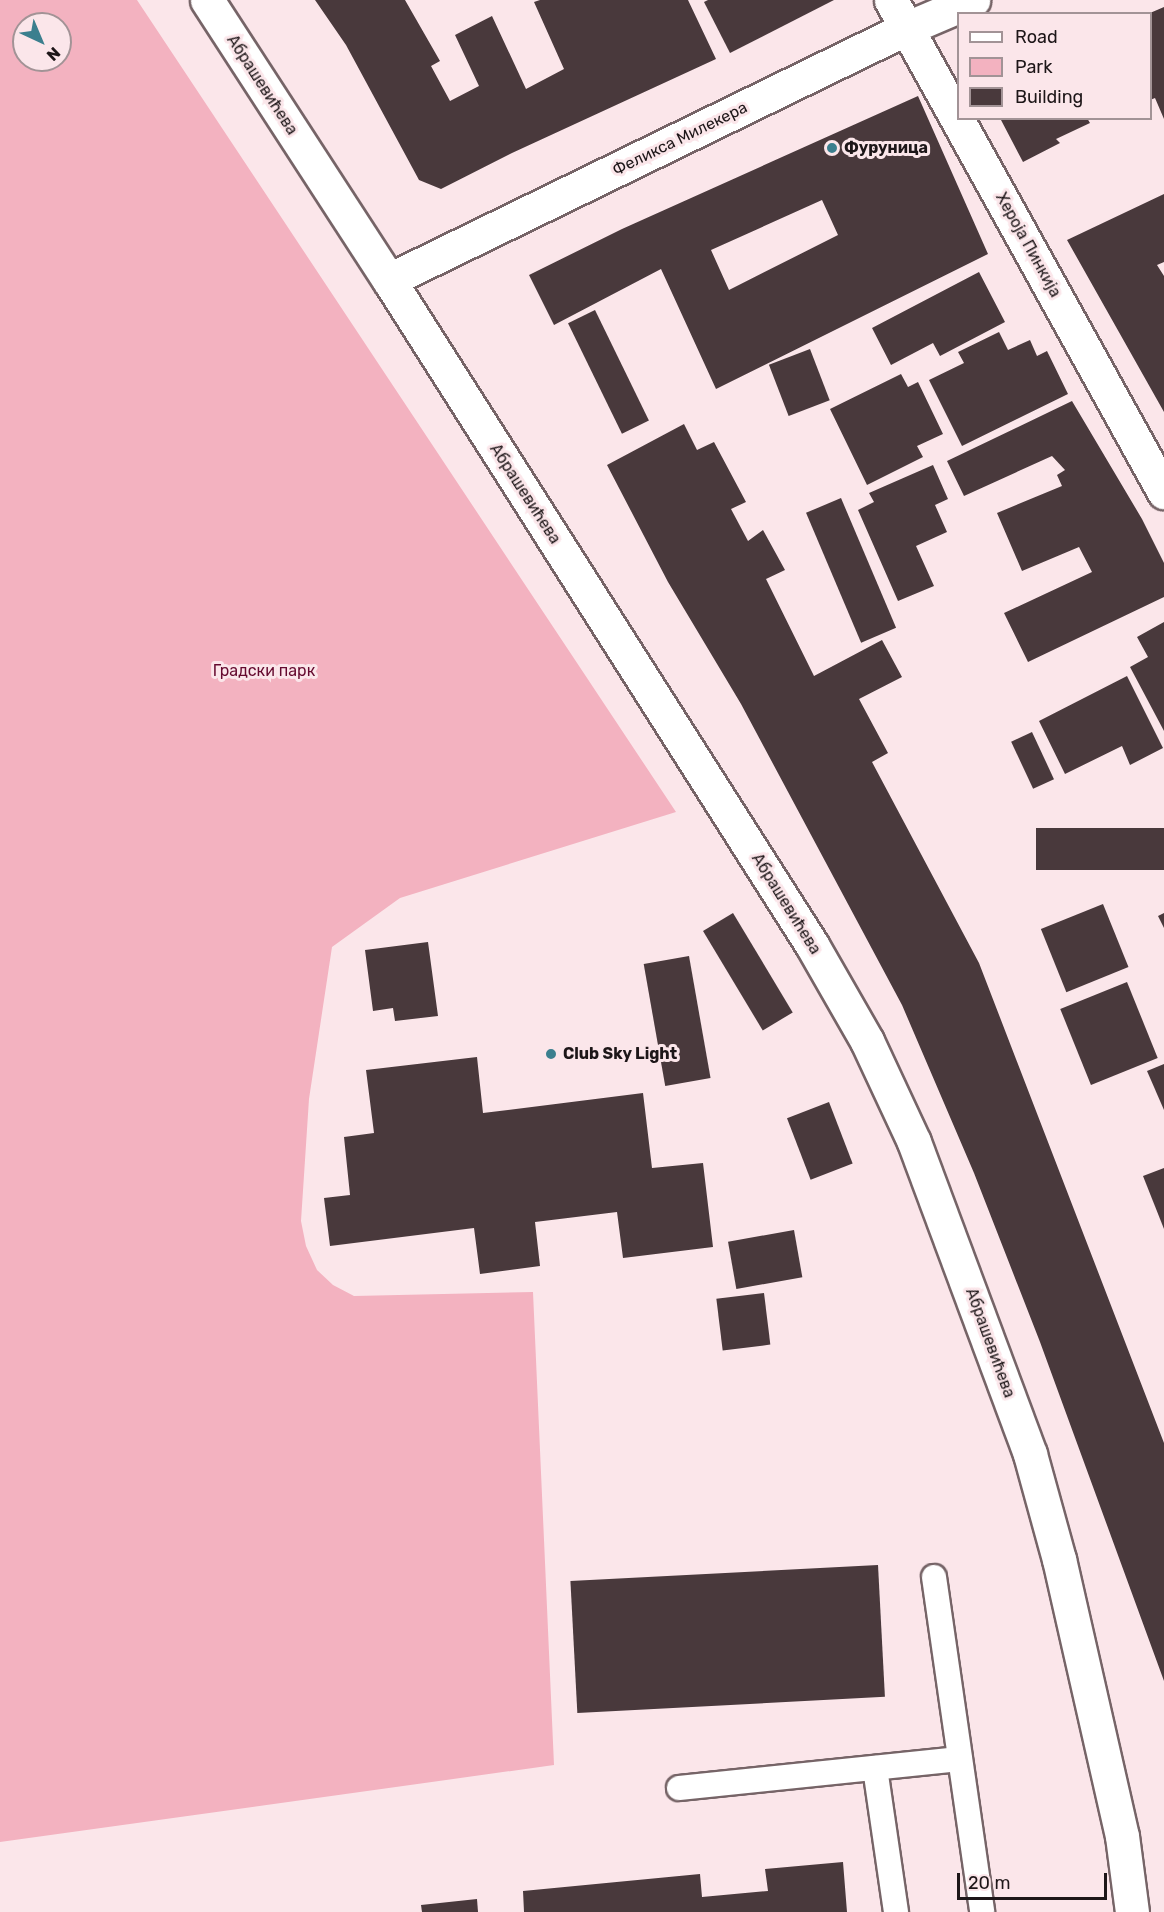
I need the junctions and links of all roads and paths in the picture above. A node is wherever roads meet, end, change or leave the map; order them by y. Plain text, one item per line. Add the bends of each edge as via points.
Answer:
1 (207, 0) edge
2 (891, 0) edge
3 (973, 0) edge
4 (907, 28) junction
5 (957, 118) edge
6 (958, 120) edge
7 (389, 280) junction
8 (1164, 492) edge
9 (934, 1577) dead end
10 (960, 1759) junction
11 (876, 1768) junction
12 (679, 1788) dead end
13 (896, 1912) edge
14 (982, 1912) edge
15 (1132, 1912) edge

1 - 7 street, Абрашевићева
2 - 4 street, Хероја Пинкија
3 - 4 street, Феликса Милекера
4 - 5 street, Хероја Пинкија
4 - 7 street, Феликса Милекера
6 - 8 street, Хероја Пинкија
7 - 15 street, Абрашевићева via 812,945 867,1041 914,1142 1030,1454 1059,1558 1119,1825
9 - 10 lane
10 - 11 lane
10 - 14 lane
11 - 12 lane
11 - 13 lane

